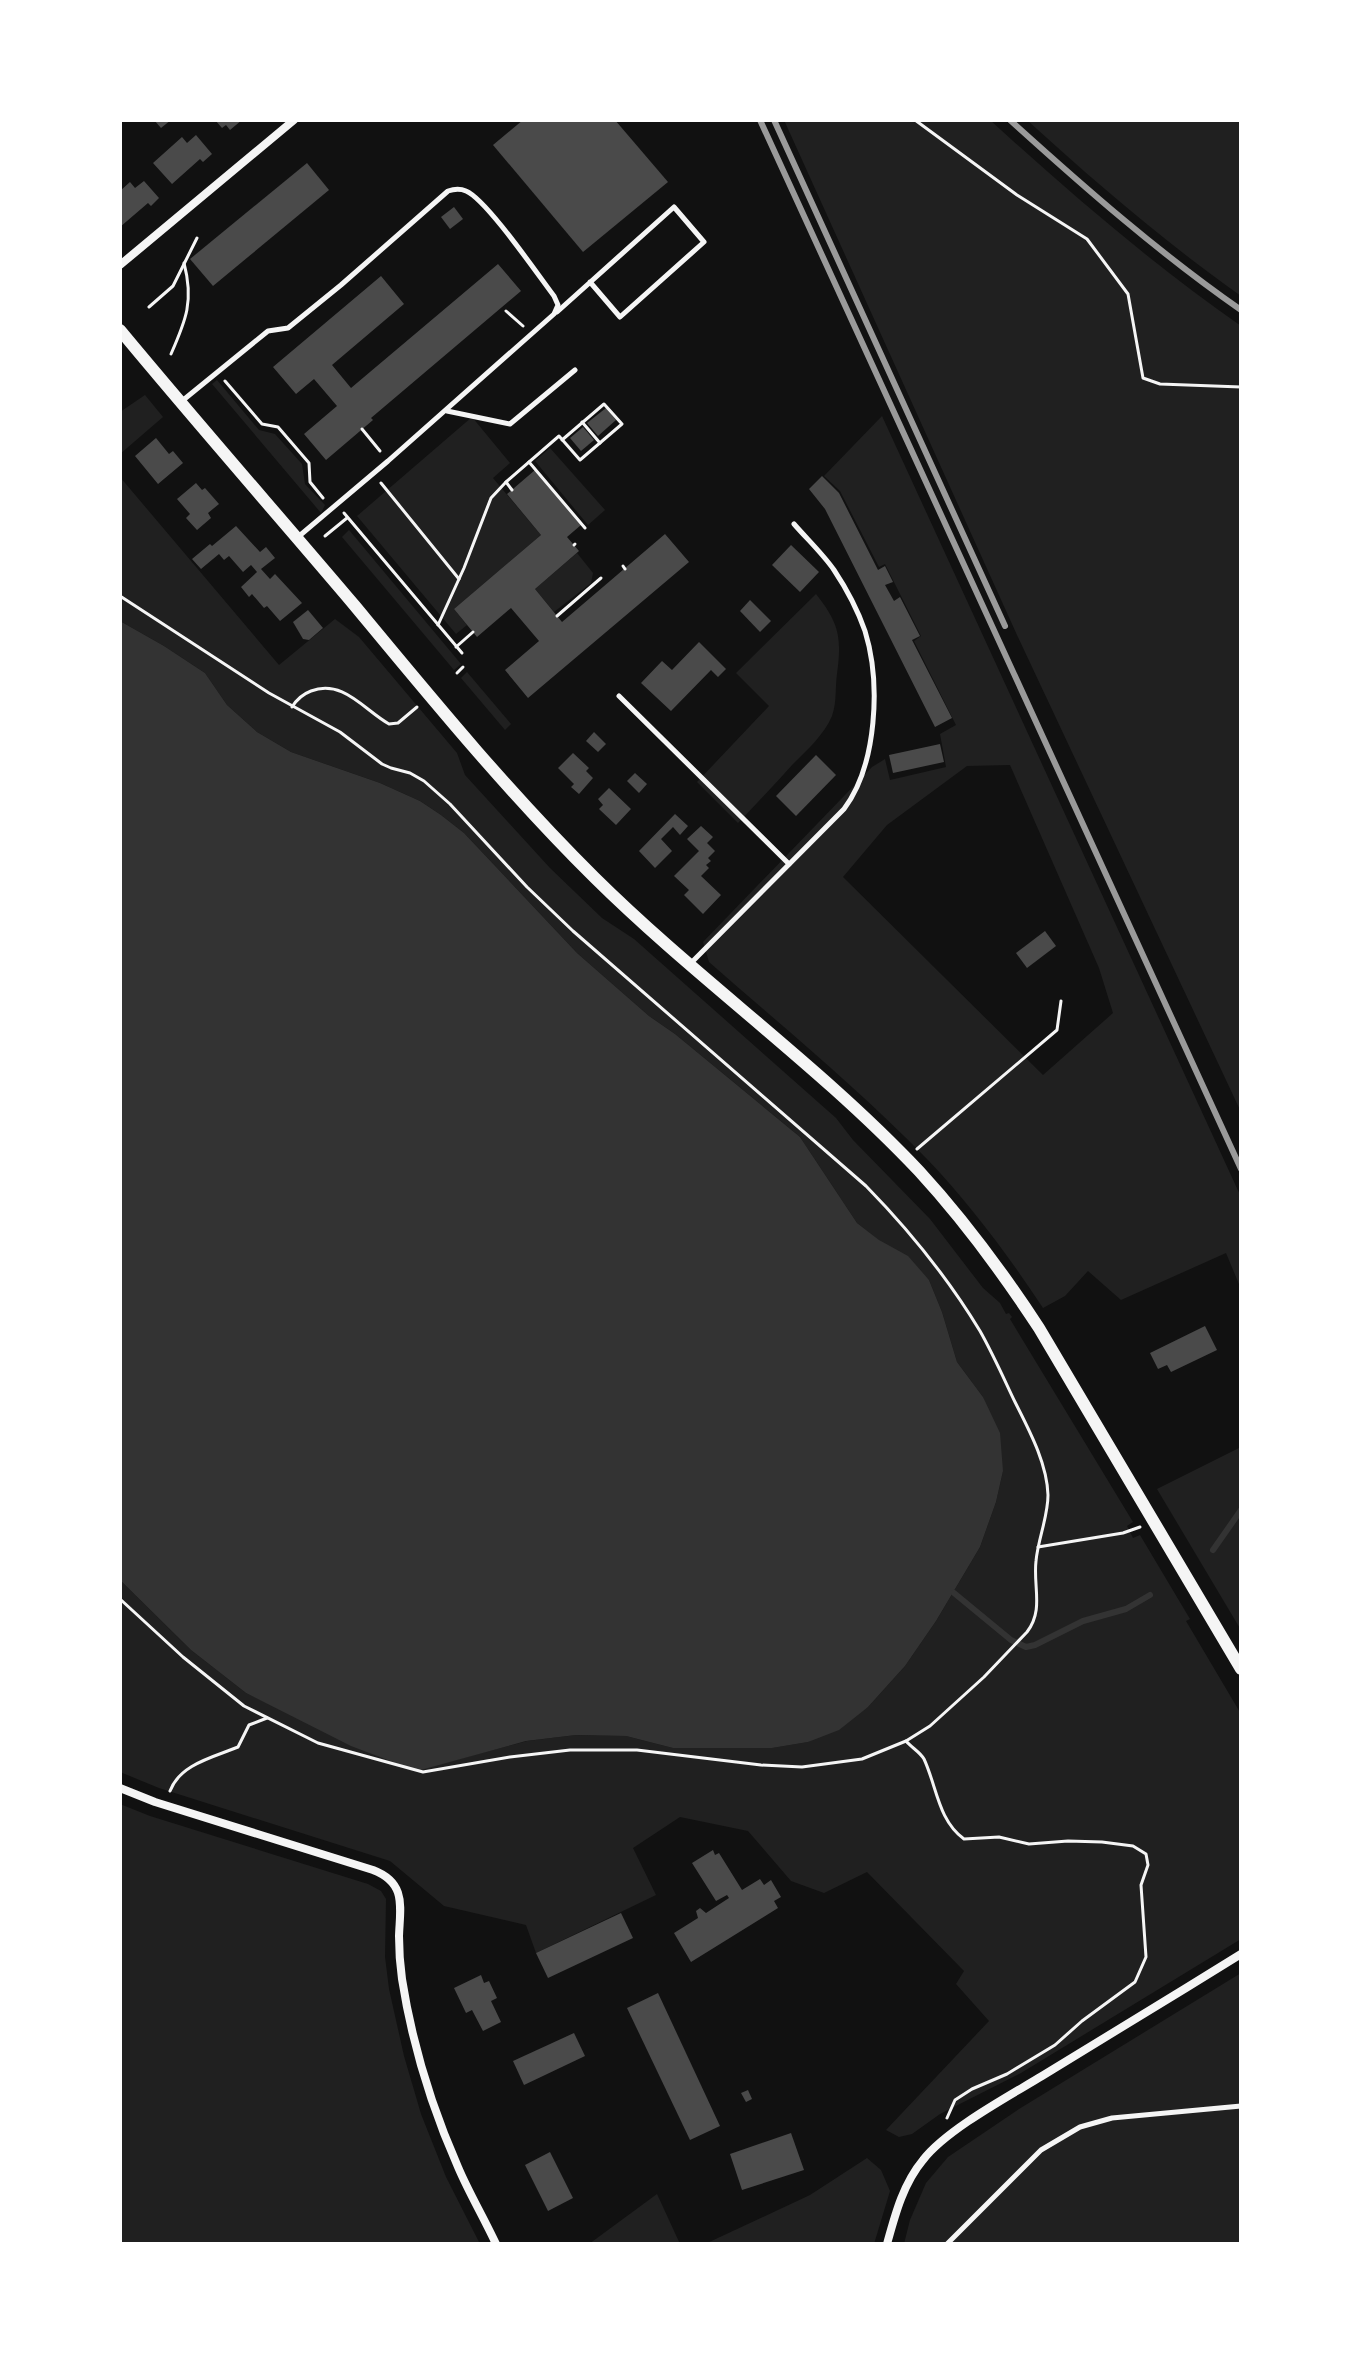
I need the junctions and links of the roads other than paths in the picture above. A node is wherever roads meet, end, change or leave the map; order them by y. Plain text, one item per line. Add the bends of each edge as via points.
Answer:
1 (294, 120) edge
2 (120, 265) edge
3 (590, 282) junction
4 (576, 295) junction
5 (554, 296) junction
6 (550, 318) junction
7 (120, 330) edge
8 (575, 370) dead end
9 (181, 402) junction
10 (446, 411) junction
11 (794, 524) dead end
12 (297, 538) junction
13 (619, 696) dead end
14 (789, 864) junction
15 (690, 964) junction
16 (1241, 1669) edge
17 (120, 1788) edge
18 (1241, 1954) edge
19 (1241, 2106) edge
20 (496, 2244) edge
21 (887, 2244) edge
22 (947, 2244) edge

1 - 2 street
3 - 3 lane via 674,207 704,242 620,317
3 - 4 lane
4 - 5 lane
4 - 6 lane
5 - 6 lane via 558,305
5 - 9 lane via 488,211 468,191 455,188 288,328 268,331
6 - 10 lane
7 - 9 street
8 - 10 lane via 510,424
9 - 12 street
10 - 12 lane
11 - 14 lane via 834,569 855,608 865,631 873,691 866,763 856,792
12 - 15 street via 531,812 596,880
13 - 14 lane
14 - 15 lane
15 - 16 street via 844,1099 969,1229 1017,1295
17 - 20 street via 367,1868 392,1881 401,1901 399,1956 405,1994 430,2094
18 - 21 street via 938,2144 909,2182
19 - 22 lane via 1112,2118 1080,2127 1041,2150

